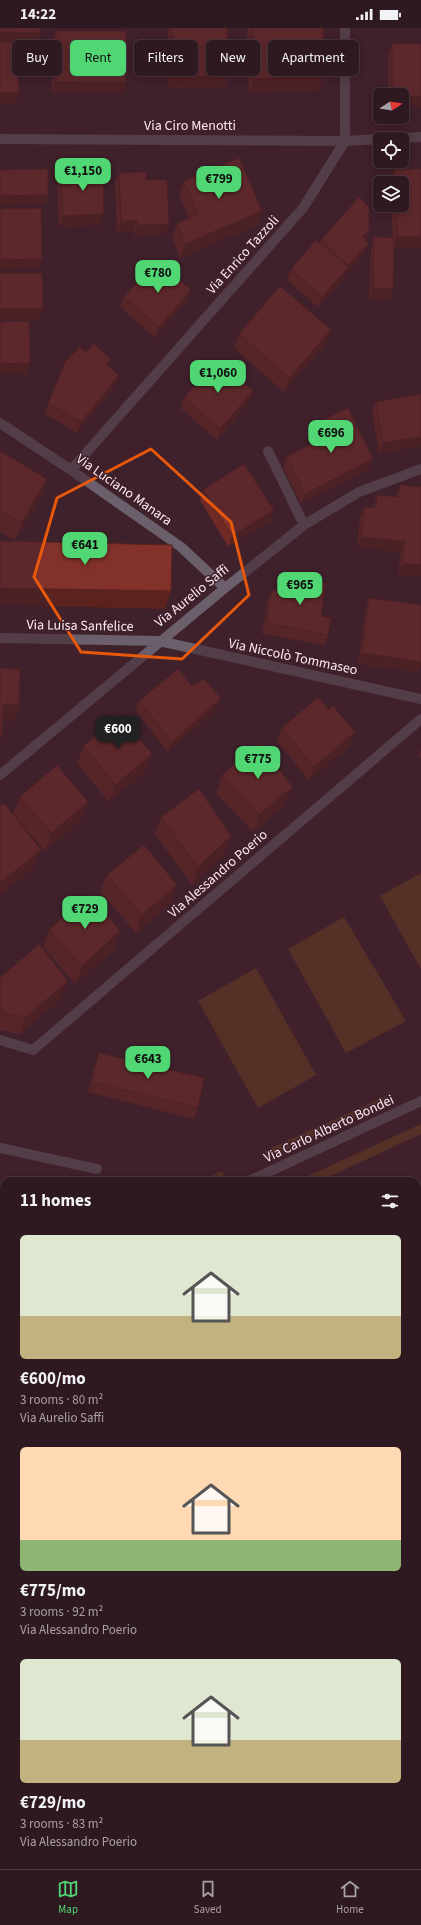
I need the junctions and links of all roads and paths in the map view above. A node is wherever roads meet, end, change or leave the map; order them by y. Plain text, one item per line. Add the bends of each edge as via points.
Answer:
1 (345, 28) edge
2 (421, 137) edge
3 (409, 138) edge
4 (0, 139) edge
5 (373, 139) edge
6 (345, 141) junction
7 (0, 423) edge
8 (268, 451) dead end
9 (421, 469) edge
10 (70, 470) junction
11 (304, 525) junction
12 (225, 588) junction
13 (0, 638) edge
14 (159, 642) junction
15 (421, 699) edge
16 (421, 719) edge
17 (0, 775) edge
18 (0, 1040) edge
19 (421, 1101) edge
20 (0, 1148) edge
21 (96, 1169) dead end
22 (258, 1177) edge

1 - 6 street
2 - 3 street, Via Ciro Menotti
4 - 6 street, Via Ciro Menotti
5 - 6 street, Via Ciro Menotti
6 - 10 street, Via Enrico Tazzoli via 303,208
7 - 10 street, Via Luciano Manara
8 - 11 street
9 - 11 street, Via Aurelio Saffi via 358,492
10 - 12 street, Via Luciano Manara via 181,547
11 - 12 street, Via Aurelio Saffi
12 - 14 street, Via Aurelio Saffi
13 - 14 street, Via Luisa Sanfelice
14 - 15 street, Via Niccolò Tommaseo
14 - 17 street, Via Aurelio Saffi
16 - 18 street, Via Alessandro Poerio via 33,1050
19 - 22 street, Via Carlo Alberto Bondei
20 - 21 street

